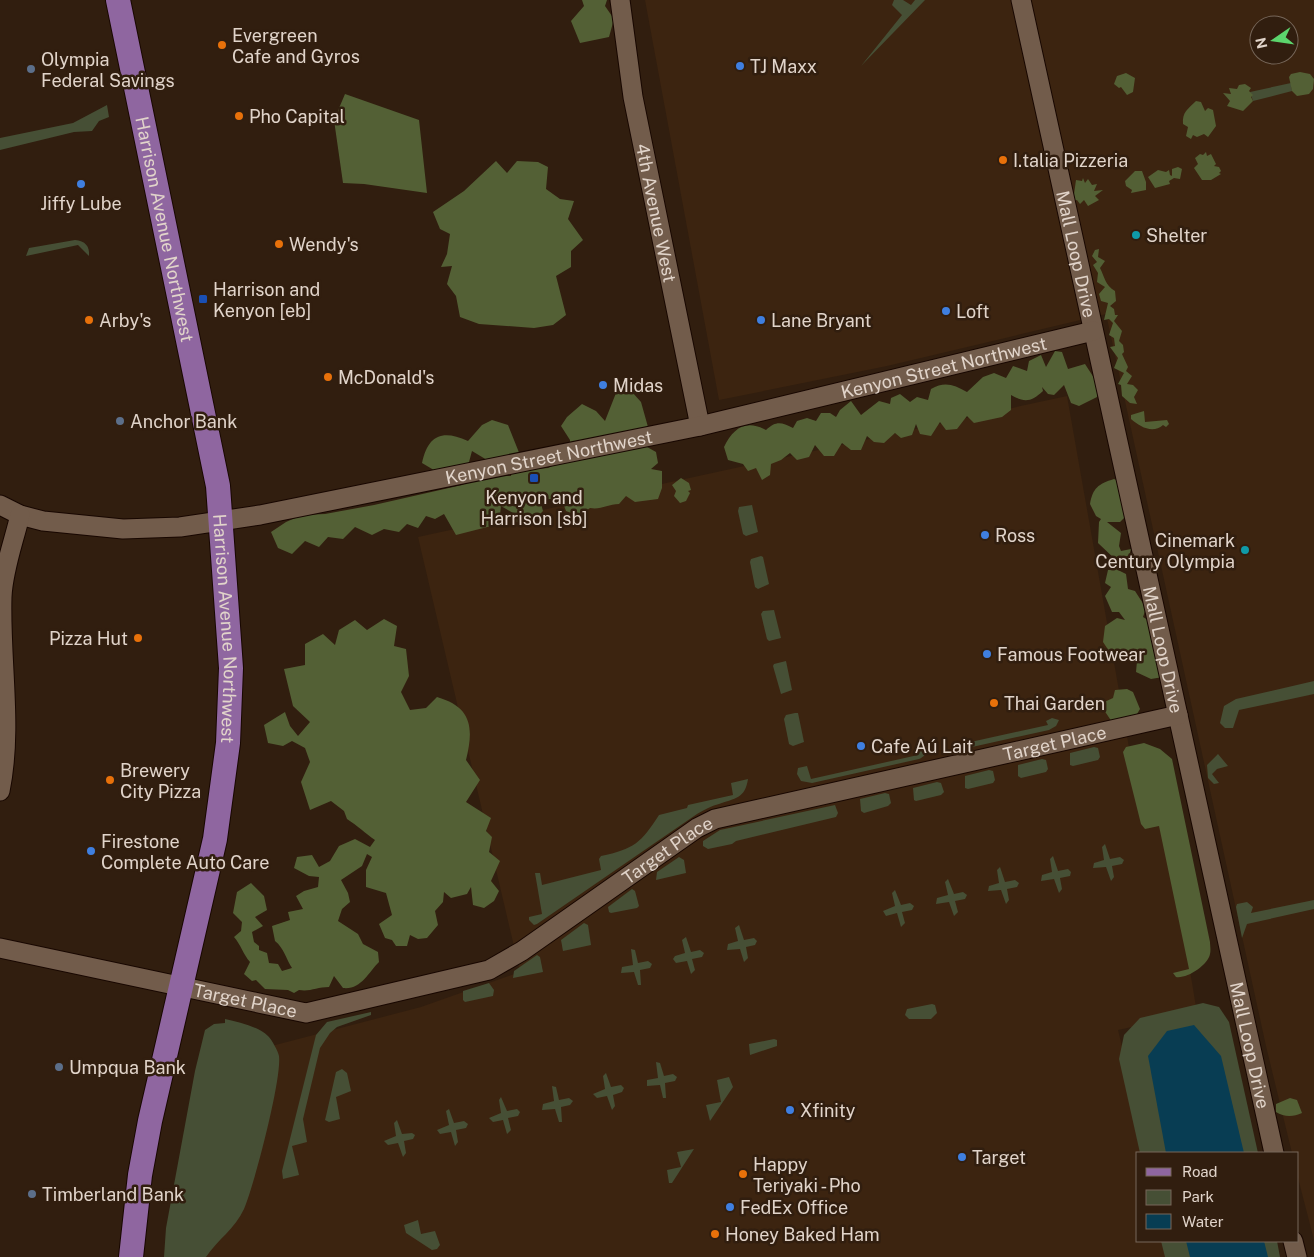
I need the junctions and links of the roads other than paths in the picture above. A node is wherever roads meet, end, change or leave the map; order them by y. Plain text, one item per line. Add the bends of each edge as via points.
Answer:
1 (118, 0) edge
2 (620, 0) edge
3 (1021, 0) edge
4 (1093, 331) junction
5 (700, 426) junction
6 (0, 505) edge
7 (20, 515) junction
8 (220, 521) junction
9 (1178, 715) junction
10 (0, 791) edge
11 (0, 948) edge
12 (180, 987) junction
13 (1274, 1152) edge
14 (1293, 1242) edge
15 (131, 1257) edge
16 (1297, 1257) edge

1 - 8 main road, Harrison Avenue Northwest via 218,486
2 - 5 street, 4th Avenue West via 633,97
3 - 4 street, Mall Loop Drive
4 - 5 street, Kenyon Street Northwest
4 - 9 street, Mall Loop Drive
5 - 8 street, Kenyon Street Northwest
6 - 7 street, Kenyon Street Northwest
7 - 8 street, Kenyon Street Northwest via 72,525 123,529
7 - 10 street via 2,594 5,714
8 - 12 main road, Harrison Avenue Northwest via 231,668 228,743 215,840
9 - 12 street, Target Place via 715,819 696,828 522,951 489,970 306,1013
9 - 13 street, Mall Loop Drive
11 - 12 street, Target Place
12 - 15 main road, Harrison Avenue Northwest via 150,1120
14 - 16 street

